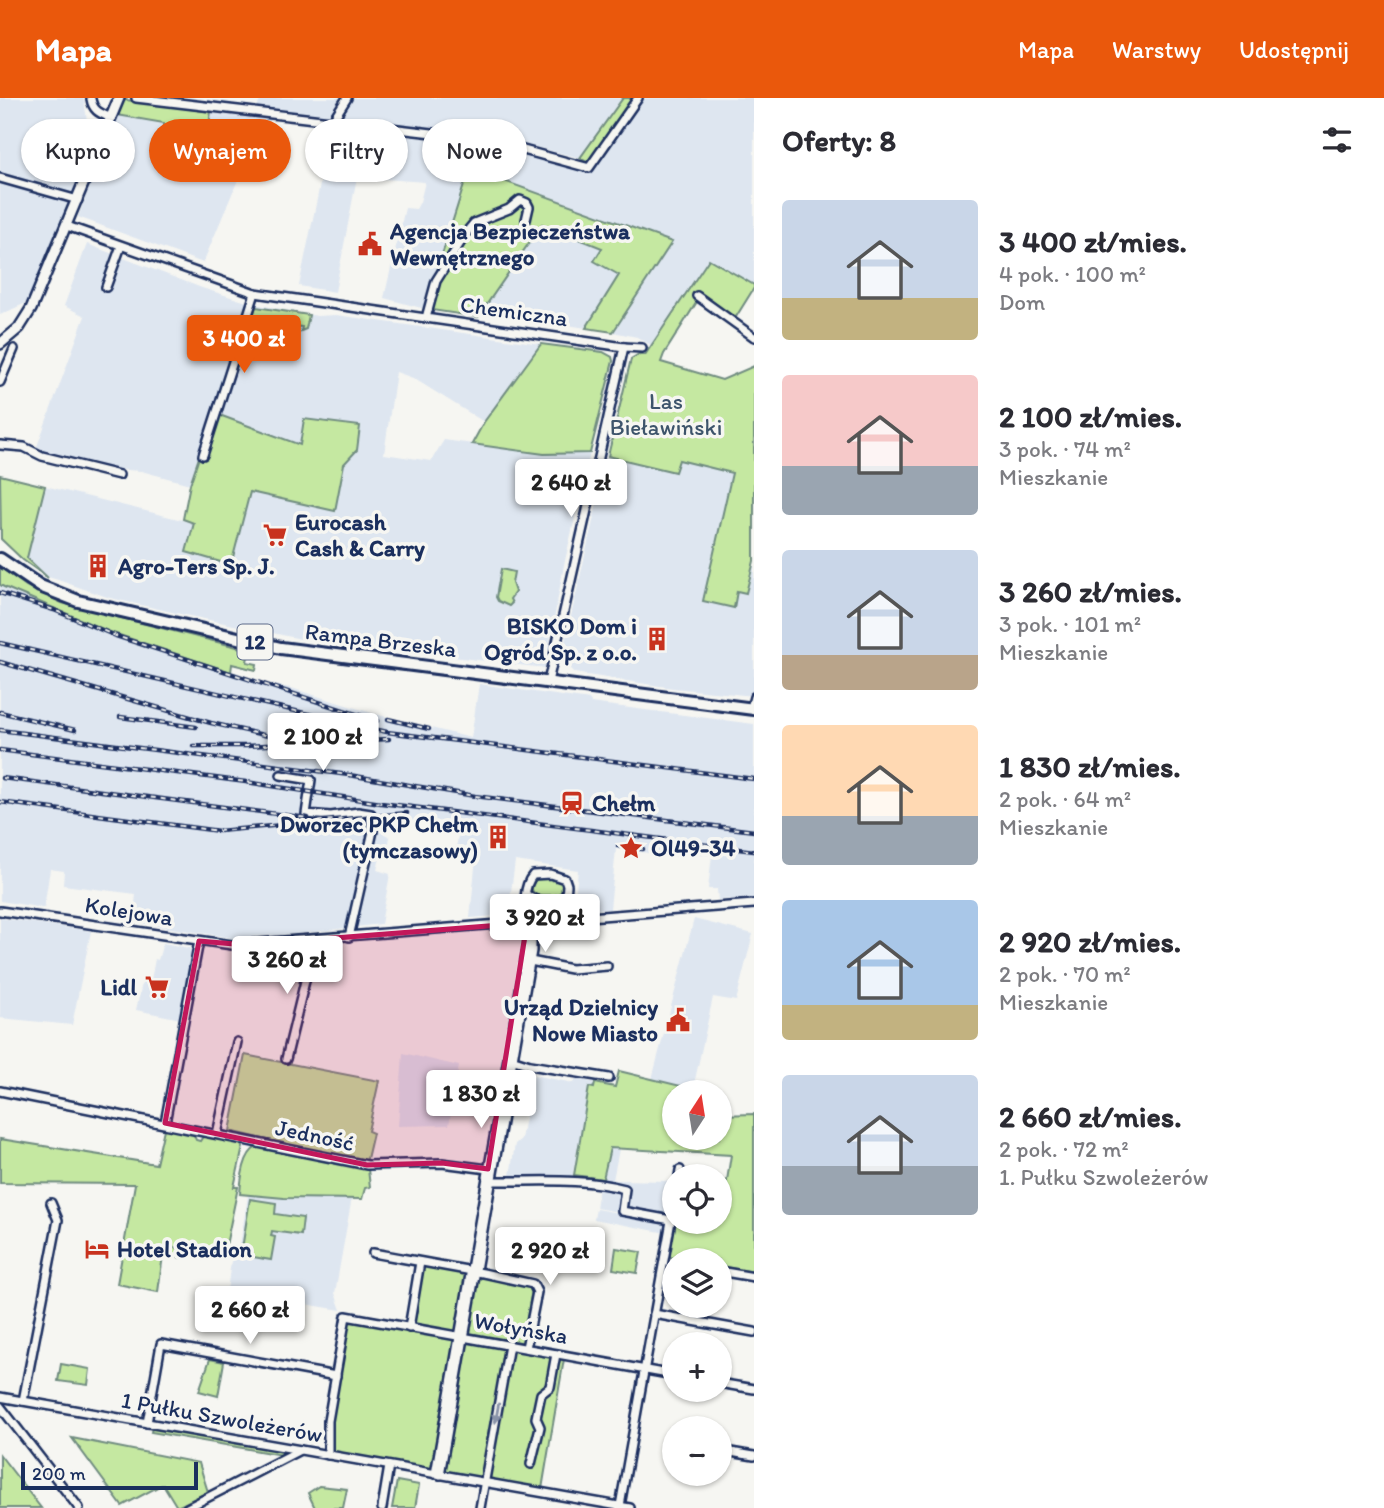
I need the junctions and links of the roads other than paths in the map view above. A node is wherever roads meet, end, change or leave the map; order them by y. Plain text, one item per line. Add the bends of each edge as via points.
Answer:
1 (119, 98) edge
2 (136, 98) edge
3 (347, 98) edge
4 (639, 98) edge
5 (91, 99) edge
6 (111, 118) junction
7 (307, 119) edge
8 (333, 119) edge
9 (408, 131) edge
10 (0, 178) edge
11 (78, 200) junction
12 (526, 220) dead end
13 (67, 226) junction
14 (121, 246) junction
15 (106, 287) dead end
16 (255, 293) junction
17 (697, 296) dead end
18 (426, 318) junction
19 (754, 337) edge
20 (2, 342) edge
21 (624, 346) junction
22 (642, 348) dead end
23 (14, 349) dead end
24 (0, 382) edge
25 (0, 445) edge
26 (203, 456) dead end
27 (119, 475) dead end
28 (0, 553) edge
29 (0, 559) edge
30 (13, 569) junction
31 (548, 682) junction
32 (753, 704) edge
33 (281, 775) dead end
34 (526, 894) junction
35 (566, 896) junction
36 (754, 904) edge
37 (0, 911) edge
38 (564, 920) junction
39 (529, 923) junction
40 (349, 937) junction
41 (315, 940) junction
42 (199, 941) junction
43 (527, 961) junction
44 (607, 966) dead end
45 (237, 1042) dead end
46 (286, 1059) dead end
47 (510, 1059) junction
48 (609, 1077) dead end
49 (0, 1091) edge
50 (165, 1124) junction
51 (217, 1134) junction
52 (488, 1170) junction
53 (489, 1181) junction
54 (51, 1203) dead end
55 (662, 1218) edge
56 (373, 1253) dead end
57 (420, 1262) junction
58 (473, 1271) junction
59 (662, 1272) edge
60 (732, 1273) edge
61 (754, 1277) edge
62 (654, 1314) junction
63 (409, 1328) junction
64 (754, 1332) edge
65 (462, 1337) junction
66 (509, 1345) junction
67 (526, 1348) junction
68 (556, 1354) junction
69 (645, 1370) junction
70 (662, 1373) edge
71 (336, 1376) junction
72 (732, 1385) edge
73 (754, 1389) edge
74 (0, 1396) edge
75 (23, 1401) junction
76 (0, 1406) edge
77 (147, 1423) junction
78 (300, 1450) junction
79 (732, 1452) edge
80 (328, 1455) junction
81 (754, 1456) edge
82 (531, 1464) dead end
83 (389, 1466) junction
84 (437, 1475) junction
85 (485, 1483) junction
86 (620, 1506) junction
87 (79, 1508) edge
88 (187, 1508) edge
89 (382, 1508) edge
90 (480, 1508) edge
91 (630, 1508) edge

1 - 6 main road
2 - 7 street
3 - 8 street
4 - 9 street via 589,168 483,139
5 - 6 street via 97,112
6 - 11 main road
10 - 11 street
11 - 13 main road
12 - 18 street via 529,207 520,200 474,223 436,281
13 - 14 street, Chemiczna
13 - 20 main road via 28,316
14 - 15 street
14 - 16 street, Chemiczna
16 - 18 street, Chemiczna
16 - 26 street
17 - 19 street
18 - 21 street, Chemiczna
21 - 22 street, Chemiczna
21 - 31 street
23 - 24 street
25 - 27 street via 24,447 42,456
28 - 30 highway, Rampa Brzeska / 12
29 - 30 highway, Rampa Brzeska / 12
30 - 31 highway, Rampa Brzeska / 12 via 78,601 253,642
31 - 32 highway, Rampa Brzeska / 12
33 - 40 street via 311,780 306,814 372,814 373,831
34 - 35 street via 533,901
34 - 35 street via 529,877 544,873 565,879
34 - 39 street
35 - 38 street
36 - 38 street, Kolejowa
37 - 42 street, Kolejowa
38 - 39 street, Kolejowa
39 - 40 street, Kolejowa
39 - 43 street
40 - 41 street, Kolejowa
41 - 42 street, Kolejowa via 246,945
41 - 46 street
42 - 50 street
43 - 44 street via 571,969
43 - 47 street
45 - 51 street
47 - 48 street
47 - 52 street
47 - 53 street
49 - 50 street, Jedność
50 - 51 street, Jedność
51 - 52 street, Jedność via 367,1165 443,1163
52 - 53 street
53 - 55 street via 589,1181 614,1186 625,1189 622,1211
53 - 58 street
54 - 75 street via 58,1220
56 - 57 street
57 - 58 street
57 - 63 street
58 - 65 street
58 - 67 street via 536,1287
59 - 62 street
60 - 61 street
62 - 64 street
62 - 69 street
63 - 65 street, Wołyńska
63 - 71 street, Wołyńska via 346,1317
65 - 66 street, Wołyńska
65 - 84 street
66 - 67 street, Wołyńska
66 -> 85 street
67 - 68 street, Wołyńska
68 - 69 street, Wołyńska
68 - 82 street via 550,1387 541,1394 536,1418 540,1427
69 - 70 street, Wołyńska
69 - 86 street
71 - 77 street via 161,1344
71 - 80 street
72 - 73 street
74 - 75 street, 1 Pułku Szwoleżerów
75 - 77 street, 1 Pułku Szwoleżerów
76 - 87 street
77 - 78 street, 1 Pułku Szwoleżerów
78 - 80 street, 1 Pułku Szwoleżerów
78 - 88 street
79 - 81 street
80 - 83 street, 1 Pułku Szwoleżerów
83 - 84 street, 1 Pułku Szwoleżerów
83 - 89 street
84 - 85 street, 1 Pułku Szwoleżerów
85 - 86 street, 1 Pułku Szwoleżerów
85 - 90 street
86 - 91 street, 1 Pułku Szwoleżerów

